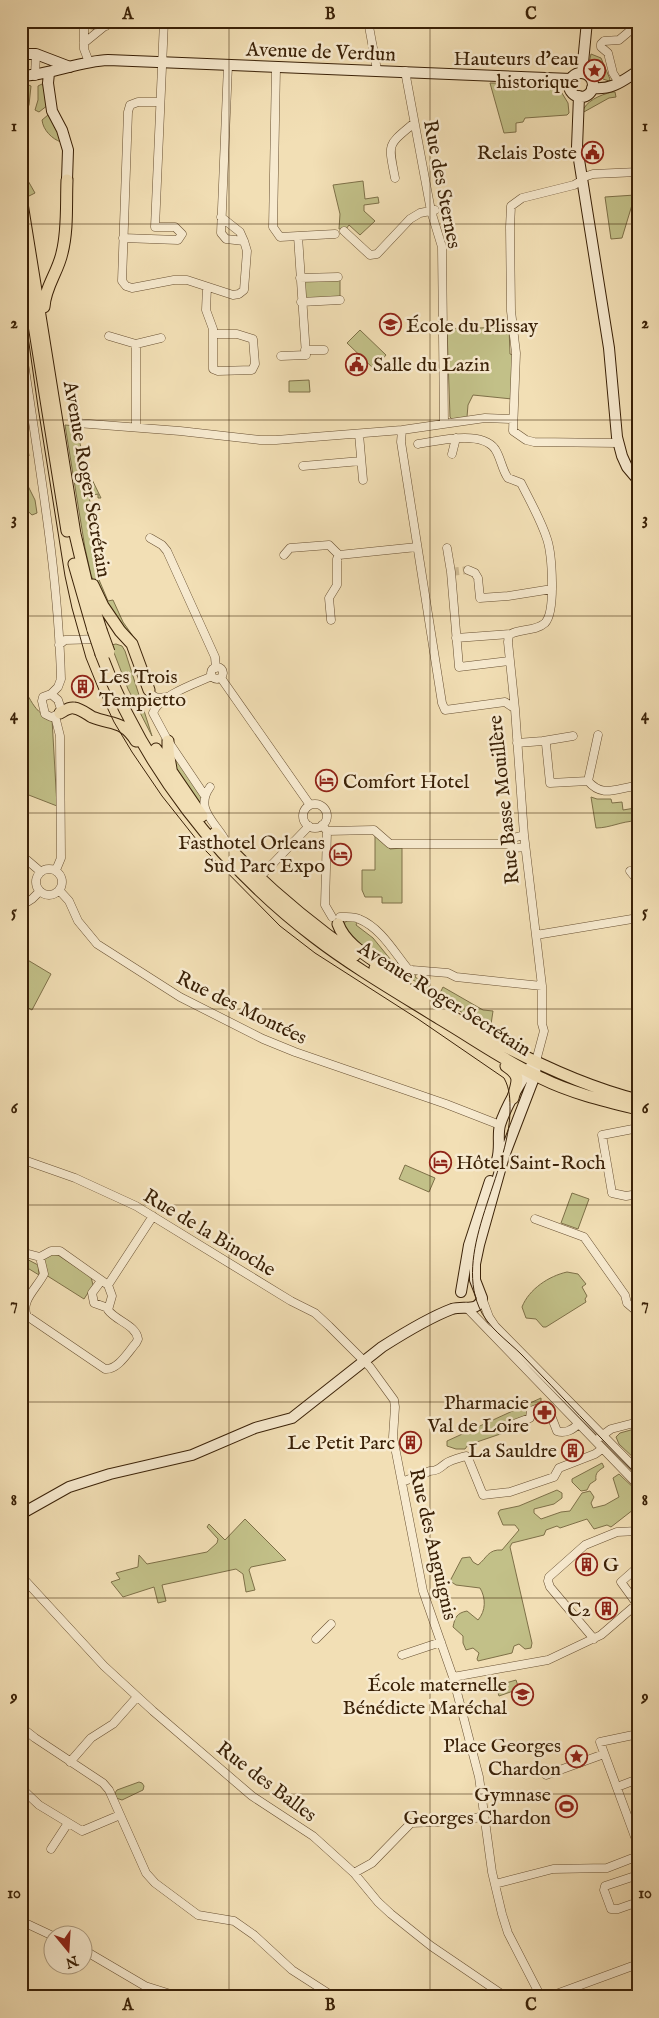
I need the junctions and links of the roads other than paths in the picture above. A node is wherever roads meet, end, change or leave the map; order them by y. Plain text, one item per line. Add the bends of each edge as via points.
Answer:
1 (164, 21) edge
2 (368, 21) edge
3 (587, 21) edge
4 (84, 23) edge
5 (108, 24) edge
6 (638, 24) edge
7 (84, 44) junction
8 (21, 54) edge
9 (36, 54) junction
10 (89, 62) junction
11 (162, 62) junction
12 (228, 65) junction
13 (71, 67) junction
14 (276, 68) junction
15 (377, 70) junction
16 (405, 71) junction
17 (638, 71) edge
18 (49, 73) junction
19 (582, 73) junction
20 (21, 76) edge
21 (35, 76) junction
22 (570, 79) junction
23 (619, 83) junction
24 (592, 88) junction
25 (580, 96) junction
26 (160, 102) junction
27 (414, 123) junction
28 (638, 172) edge
29 (395, 178) dead end
30 (67, 180) joint
31 (581, 180) junction
32 (21, 197) edge
33 (433, 210) junction
34 (221, 217) junction
35 (155, 227) junction
36 (344, 231) dead end
37 (335, 234) dead end
38 (298, 236) junction
39 (123, 238) junction
40 (155, 240) junction
41 (244, 241) junction
42 (21, 244) edge
43 (338, 277) dead end
44 (300, 278) junction
45 (207, 287) junction
46 (340, 300) dead end
47 (301, 302) junction
48 (43, 329) junction
49 (213, 334) junction
50 (109, 336) dead end
51 (160, 338) dead end
52 (21, 342) edge
53 (136, 344) junction
54 (305, 350) junction
55 (324, 350) dead end
56 (281, 356) dead end
57 (74, 416) dead end
58 (513, 419) junction
59 (444, 423) junction
60 (59, 427) junction
61 (136, 427) junction
62 (402, 430) junction
63 (359, 434) junction
64 (456, 438) junction
65 (401, 442) junction
66 (618, 443) junction
67 (418, 444) dead end
68 (452, 454) dead end
69 (361, 461) junction
70 (304, 466) dead end
71 (363, 480) dead end
72 (638, 480) edge
73 (150, 538) dead end
74 (417, 547) junction
75 (447, 548) dead end
76 (284, 555) dead end
77 (339, 555) junction
78 (468, 570) dead end
79 (552, 589) junction
80 (331, 620) dead end
81 (97, 630) junction
82 (511, 634) junction
83 (456, 638) junction
84 (110, 639) dead end
85 (59, 645) junction
86 (105, 653) junction
87 (509, 661) junction
88 (216, 668) junction
89 (212, 676) junction
90 (221, 678) junction
91 (149, 690) joint
92 (51, 694) junction
93 (168, 696) junction
94 (514, 708) junction
95 (57, 715) junction
96 (598, 735) dead end
97 (574, 736) dead end
98 (168, 741) junction
99 (543, 741) junction
100 (517, 743) junction
101 (172, 770) junction
102 (588, 781) junction
103 (638, 786) edge
104 (210, 787) dead end
105 (205, 796) junction
106 (310, 805) junction
107 (194, 818) junction
108 (309, 826) junction
109 (325, 828) junction
110 (524, 835) junction
111 (508, 844) junction
112 (525, 848) junction
113 (232, 850) junction
114 (21, 855) edge
115 (56, 870) junction
116 (630, 871) dead end
117 (40, 872) junction
118 (255, 881) junction
119 (638, 881) edge
120 (59, 890) junction
121 (40, 891) junction
122 (21, 906) edge
123 (638, 918) edge
124 (336, 919) junction
125 (536, 935) junction
126 (542, 986) junction
127 (442, 1019) junction
128 (478, 1036) junction
129 (533, 1069) junction
130 (513, 1098) junction
131 (637, 1103) edge
132 (500, 1125) junction
133 (514, 1127) junction
134 (638, 1132) edge
135 (21, 1159) edge
136 (634, 1195) edge
137 (153, 1216) junction
138 (536, 1220) dead end
139 (21, 1252) edge
140 (40, 1257) junction
141 (105, 1283) junction
142 (461, 1293) junction
143 (481, 1294) junction
144 (466, 1307) junction
145 (108, 1308) junction
146 (638, 1309) edge
147 (441, 1314) junction
148 (364, 1362) junction
149 (638, 1422) edge
150 (514, 1424) dead end
151 (578, 1424) junction
152 (602, 1436) junction
153 (596, 1442) junction
154 (602, 1449) junction
155 (638, 1471) edge
156 (402, 1482) junction
157 (638, 1485) edge
158 (21, 1514) edge
159 (638, 1531) edge
160 (638, 1567) edge
161 (21, 1576) edge
162 (332, 1624) dead end
163 (316, 1639) dead end
164 (594, 1639) junction
165 (442, 1642) junction
166 (402, 1655) dead end
167 (452, 1677) junction
168 (137, 1697) junction
169 (21, 1727) edge
170 (638, 1734) edge
171 (604, 1754) junction
172 (70, 1762) junction
173 (546, 1775) dead end
174 (638, 1779) edge
175 (617, 1786) junction
176 (21, 1788) edge
177 (120, 1815) junction
178 (484, 1816) junction
179 (68, 1823) junction
180 (638, 1845) edge
181 (51, 1849) dead end
182 (638, 1856) edge
183 (354, 1873) junction
184 (638, 1875) edge
185 (495, 1884) junction
186 (638, 1902) edge
187 (21, 1921) edge
188 (42, 1931) edge
189 (92, 1955) edge
190 (638, 1964) edge
191 (180, 1997) edge
192 (334, 1997) edge
193 (506, 1997) edge
194 (541, 1997) edge
195 (548, 1997) edge

1 - 11 street
2 - 15 street
3 - 19 street
4 - 5 street
4 - 7 street
5 - 7 street
6 - 23 street via 620,40 601,44
7 - 10 street
8 - 9 street
9 - 13 street
9 - 21 street
10 - 11 street, Avenue de Verdun
10 - 13 street, Avenue de Verdun
11 - 12 street, Avenue de Verdun
11 - 26 street
12 - 14 street, Avenue de Verdun
12 - 34 street
13 - 18 street, Avenue de Verdun
14 - 15 street, Avenue de Verdun
14 - 38 street via 273,227 280,237
15 - 16 street, Avenue de Verdun
16 - 22 street, Avenue de Verdun
16 - 27 street, Rue des Sternes
17 - 23 street
18 - 21 street, Avenue de Verdun
18 - 30 street via 52,111 68,150
19 - 22 street
19 - 24 street via 590,78
20 - 21 street, Avenue de Verdun
22 - 25 street via 570,90
23 - 24 street via 607,89
24 - 25 street
25 - 31 street via 577,147
26 - 35 street
26 - 39 street via 138,102 130,105 128,112
27 - 29 street via 398,137 390,150
27 - 33 street, Rue des Sternes
28 - 31 street via 593,174
30 - 48 main road via 65,241 46,292
31 - 58 street via 573,186 522,198 512,206 511,311 516,353
31 - 66 street via 609,348
32 - 48 main road, Avenue Roger Secrétain
33 - 36 street via 410,219 377,254 370,255
33 - 59 street, Rue des Sternes via 442,248
34 - 41 street via 240,232
34 - 41 street via 221,233 226,239
35 - 40 street
35 - 40 street via 175,227 182,234 178,240
37 - 38 street
38 - 44 street
39 - 40 street
39 - 45 street via 122,281 126,286 132,288 187,280
41 - 45 street via 247,251 244,290 233,294
42 - 81 main road, Avenue Roger Secrétain via 62,508 78,582
43 - 44 street
44 - 47 street
45 - 49 street via 206,310
46 - 47 street
47 - 54 street
48 - 60 main road, Avenue Roger Secrétain
49 - 49 street via 213,368 218,371 252,370 255,364 254,339 237,334
50 - 53 street
51 - 53 street
52 - 85 street via 47,518
53 - 61 street
54 - 55 street
54 - 56 street via 306,355
57 - 61 street via 76,423
58 - 59 street via 485,418
58 - 66 street via 515,434 534,442
59 - 62 street
59 - 65 street via 442,428 407,434
60 - 81 main road, Avenue Roger Secrétain via 75,534
60 - 91 main road via 90,576 103,606 132,644
61 - 63 street via 260,440
62 - 63 street
62 - 65 street, Rue Basse Mouillère
63 - 69 street
64 - 67 street
64 - 68 street
64 - 79 street via 490,444 508,478 520,483 548,541
65 - 74 street, Rue Basse Mouillère
66 - 72 street via 627,467
69 - 70 street
69 - 71 street
73 - 88 street via 167,551 215,657
74 - 77 street
74 - 94 street, Rue Basse Mouillère via 445,710 505,702
75 - 83 street
76 - 77 street via 290,548 328,545
77 - 80 street via 337,585 329,598
78 - 79 street via 478,578 480,598
79 - 82 street via 551,611 545,623
81 - 86 main road, Avenue Roger Secrétain, bridge
82 - 83 street
82 - 87 street
83 - 87 street via 459,667
84 - 85 street via 65,640
85 - 92 street via 61,679
86 - 101 main road, Avenue Roger Secrétain via 143,728
86 - 107 main road, Avenue Roger Secrétain via 135,727
87 - 94 street
88 - 89 street
88 - 90 street via 223,671
89 - 90 street
89 - 93 street
90 - 106 street
91 - 93 street via 156,698
92 - 95 street via 61,709
92 - 95 street via 42,701 45,714
93 - 98 street, Avenue Roger Secrétain via 156,705 153,713
94 - 100 street, Rue Basse Mouillère
95 - 107 main road via 74,708 125,728 170,791
95 - 115 street via 61,858
96 - 102 street
97 - 99 street
98 - 101 main road
98 - 105 street, Avenue Roger Secrétain
99 - 100 street
99 - 102 street via 550,783
100 - 110 street, Rue Basse Mouillère
101 - 113 main road, Avenue Roger Secrétain via 195,807
102 - 103 street via 596,790 603,791
104 - 105 street
105 - 113 street, Avenue Roger Secrétain via 205,810
106 - 108 street via 304,810 303,818
106 - 109 street via 319,805 325,810
107 - 118 main road, Avenue Roger Secrétain via 225,856
108 - 109 street
108 - 118 street
109 - 111 street via 374,830 390,844
109 - 124 street via 325,905
110 - 111 street via 513,838
110 - 112 street, Rue Basse Mouillère
111 - 112 street
112 - 125 street, Rue Basse Mouillère
113 - 118 main road, Avenue Roger Secrétain
114 - 117 street
115 - 117 street
115 - 120 street via 62,879
116 - 119 street
117 - 121 street via 36,884
118 - 127 main road, Avenue Roger Secrétain via 315,938
118 - 128 main road, Avenue Roger Secrétain via 354,955
120 - 121 street via 48,894
120 - 132 street, Rue des Montées via 97,944 180,997 288,1050
121 - 122 street
123 - 125 street
124 - 126 street via 361,919 385,939 408,969
124 - 128 main road via 341,934 353,944 461,1016
125 - 126 street, Rue Basse Mouillère
126 - 129 street, Rue Basse Mouillère via 544,1031
127 - 128 main road, Avenue Roger Secrétain
127 - 130 main road via 515,1073 518,1082
128 - 129 main road, Avenue Roger Secrétain
129 - 130 street, Rue Basse Mouillère
129 - 131 main road, Avenue Roger Secrétain via 576,1092
129 - 133 street, Rue Basse Mouillère
130 - 132 street, Rue Basse Mouillère
132 - 133 street
132 - 142 street, Rue Basse Mouillère via 499,1154 469,1245
133 - 143 street, Rue Basse Mouillère via 479,1245 475,1276
134 - 136 street via 633,1129 602,1135 612,1193
135 - 137 street, Rue de la Binoche via 75,1178
137 - 141 street
137 - 148 street, Rue de la Binoche via 315,1313
138 - 146 street via 584,1237 625,1295 627,1303
139 - 140 street
140 - 141 street via 51,1251 60,1251
140 - 145 street via 44,1274 24,1304 27,1316 105,1369 114,1368 140,1339
141 - 145 street via 112,1296
141 - 145 street via 92,1293 94,1304
142 - 143 street via 470,1286
142 - 144 street via 461,1302
142 - 147 street
143 - 144 street via 480,1304
143 - 152 street via 495,1326
144 - 147 street
144 - 151 street
147 - 148 street via 395,1338
148 - 156 street, Rue des Anguignis via 394,1400 393,1437
148 - 158 street via 292,1418 255,1428 192,1455 76,1485
149 - 152 street via 611,1429
150 - 151 street via 530,1418 533,1410 544,1406 548,1408 557,1431 572,1430
151 - 153 street
152 - 153 street
152 - 155 street
153 - 154 street
154 - 156 street via 559,1468 554,1477 510,1492 482,1494 466,1456
154 - 157 street
156 - 165 street, Rue des Anguignis via 424,1591
159 - 164 street via 617,1532 585,1545 549,1577 550,1587
160 - 164 street via 621,1582 637,1604
161 - 168 street, Rue des Balles
162 - 163 street
164 - 167 street via 548,1660
165 - 166 street
165 - 167 street, Rue des Anguignis
167 - 178 street, Rue des Anguignis via 479,1777
168 - 172 street via 113,1724 91,1738
168 - 183 street, Rue des Balles via 252,1796 313,1836
169 - 172 street
170 - 171 street via 600,1742
171 - 173 street
171 - 175 street
172 - 177 street via 110,1790
174 - 175 street
175 - 180 street
176 - 179 street via 39,1805
177 - 179 street via 82,1831
177 - 192 street via 146,1873 155,1883 198,1915 234,1921 292,1970
178 - 183 street via 462,1822 411,1823 372,1863
178 - 185 street, Rue des Anguignis
179 - 181 street
182 - 185 street via 607,1868 553,1869
183 - 193 street, Rue des Balles via 391,1914 431,1946
184 - 186 street via 605,1886 604,1890 611,1909 618,1910
185 - 194 street, Rue des Anguignis via 508,1933
187 - 188 street
189 - 191 street via 145,1986
190 - 195 street

